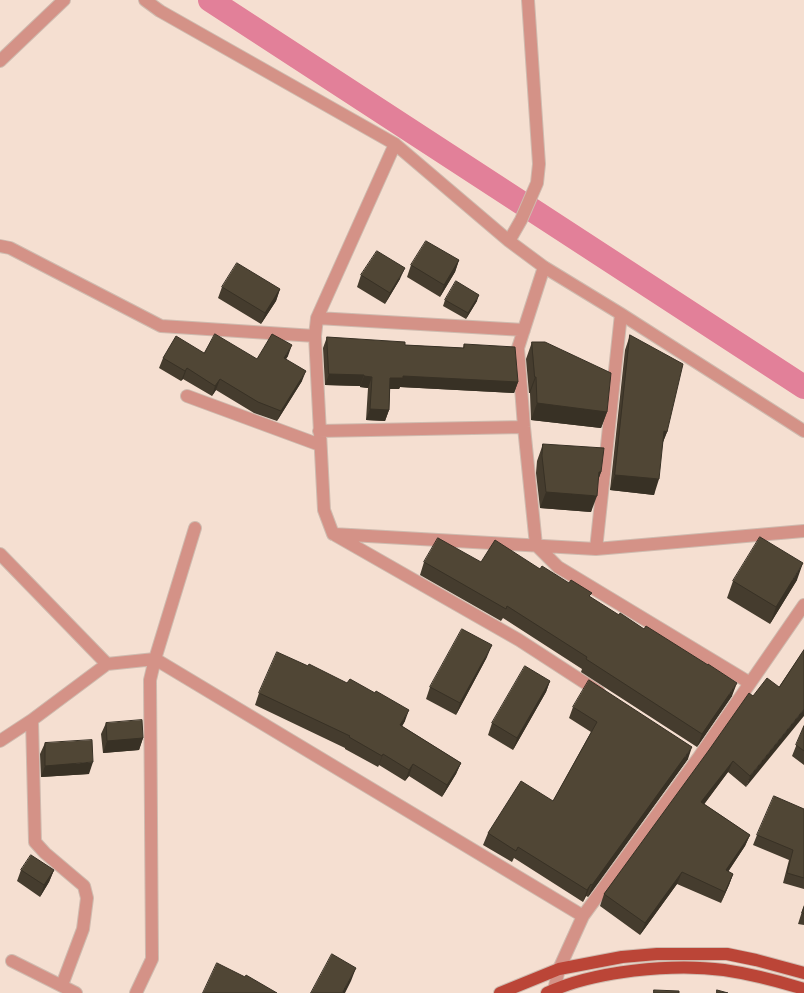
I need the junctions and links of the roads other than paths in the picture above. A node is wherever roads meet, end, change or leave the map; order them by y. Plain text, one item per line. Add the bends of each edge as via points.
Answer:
1 (64, 0) edge
2 (145, 0) edge
3 (528, 0) edge
4 (0, 61) edge
5 (395, 144) junction
6 (509, 241) junction
7 (0, 246) edge
8 (544, 267) junction
9 (621, 314) junction
10 (317, 318) junction
11 (524, 330) junction
12 (315, 336) junction
13 (187, 396) dead end
14 (524, 427) junction
15 (319, 431) junction
16 (804, 431) edge
17 (320, 445) junction
18 (195, 528) dead end
19 (804, 531) edge
20 (333, 534) junction
21 (536, 545) junction
22 (596, 549) junction
23 (0, 554) edge
24 (804, 605) edge
25 (155, 659) junction
26 (107, 664) junction
27 (750, 683) junction
28 (606, 696) edge
29 (32, 720) junction
30 (0, 741) edge
31 (584, 916) junction
32 (12, 961) dead end
33 (559, 969) junction
34 (804, 973) edge
35 (62, 985) junction
36 (804, 990) edge
37 (551, 991) edge
38 (76, 993) edge
39 (136, 993) edge
40 (500, 993) edge

1 - 4 street
2 - 5 street via 160,11
3 - 6 street via 538,183
5 - 6 street
5 - 10 street
6 - 8 street
7 - 12 street via 10,248 161,326
8 - 9 street
8 - 11 street
9 - 16 street
9 - 22 street
10 - 11 street
10 - 12 street
11 - 14 street via 518,348
12 - 15 street
13 - 17 street
14 - 15 street
14 - 21 street
15 - 17 street
17 - 20 street via 324,510
18 - 25 street
19 - 22 street
20 - 21 street
20 - 28 street via 519,640
21 - 22 street
21 - 27 street via 558,567
23 - 26 street
24 - 27 street
25 - 26 street
25 - 31 street
25 - 39 street via 150,680 152,959
26 - 29 street
27 - 31 street via 696,755
29 - 30 street
29 - 35 street via 35,842 84,886 87,898 83,929
31 - 33 street
32 - 35 street
33 - 34 main road via 622,957 727,954
33 - 37 street
33 - 40 main road
35 - 38 street
36 - 37 main road via 753,975 723,970 654,968 586,980

